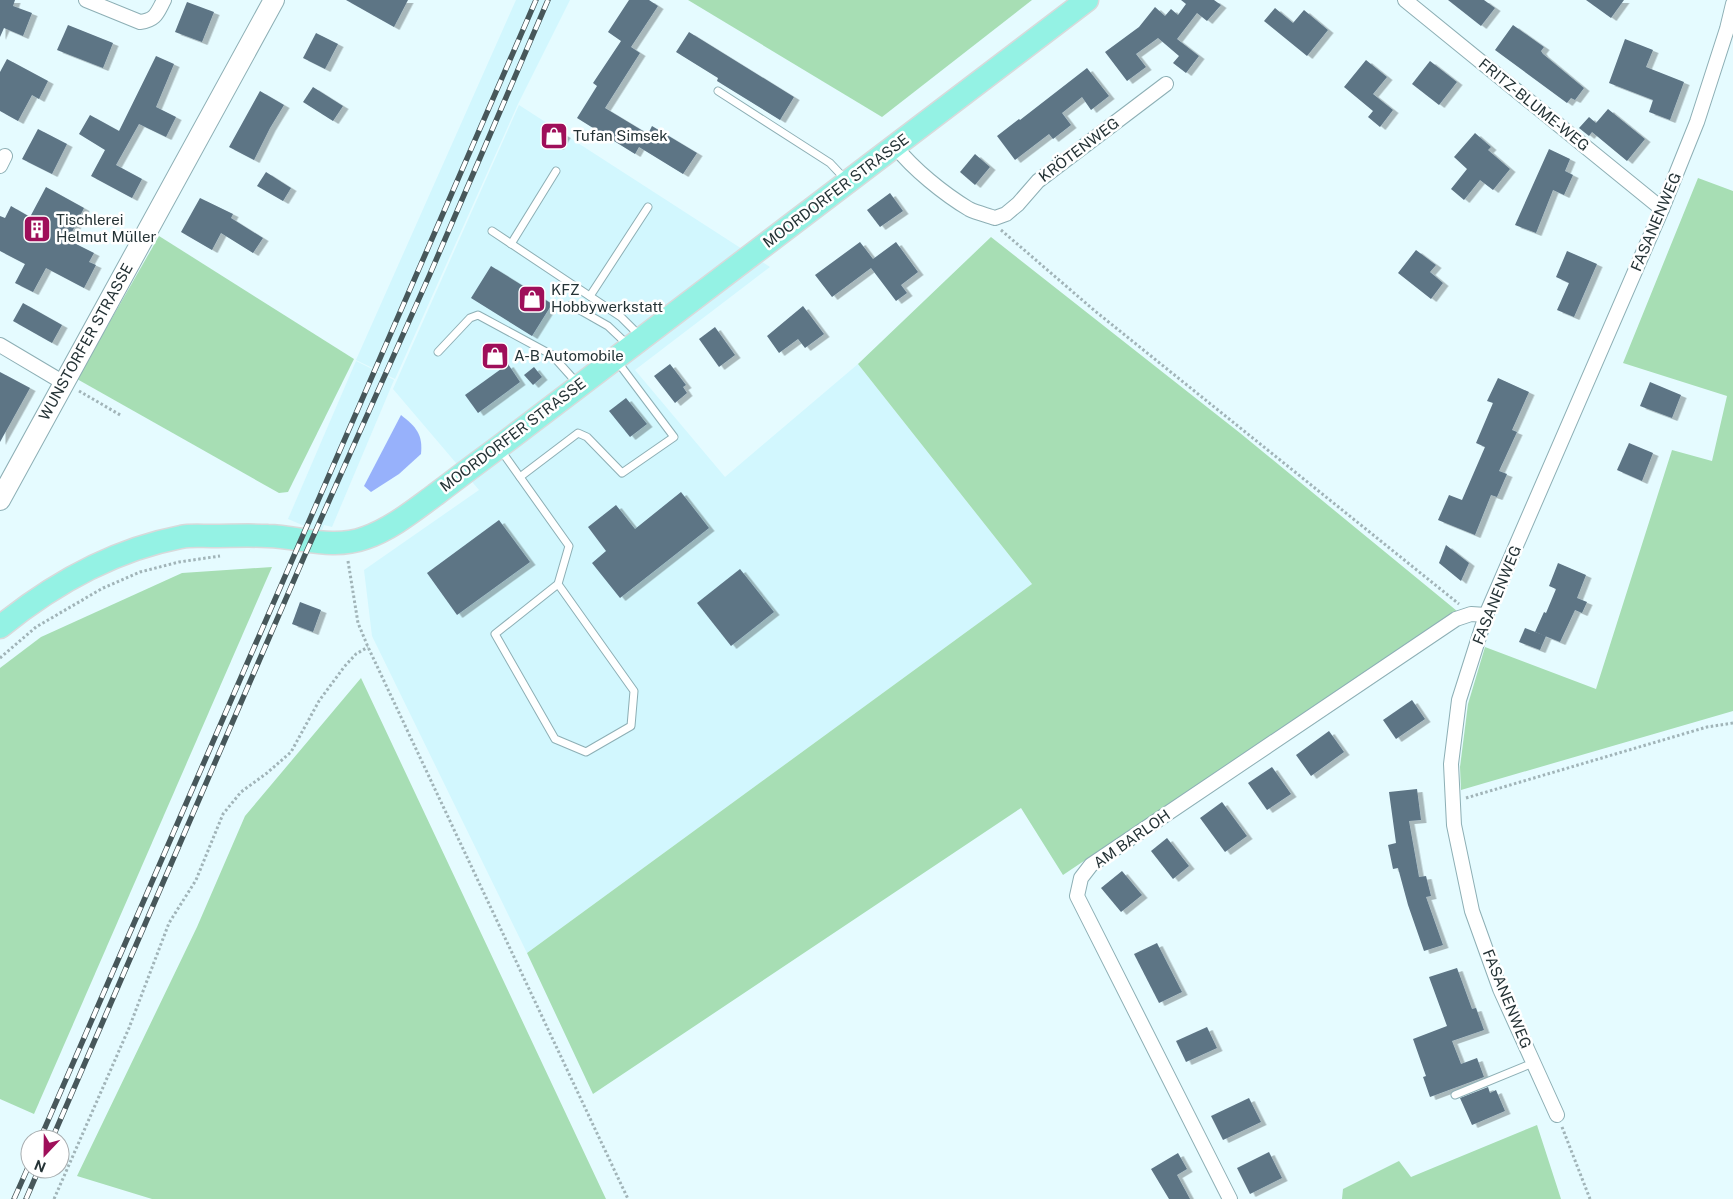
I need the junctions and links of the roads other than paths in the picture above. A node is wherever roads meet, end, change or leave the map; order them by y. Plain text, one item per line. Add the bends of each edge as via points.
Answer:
1 (86, 0) edge
2 (164, 0) edge
3 (274, 0) edge
4 (1087, 0) edge
5 (1405, 0) edge
6 (1733, 2) edge
7 (1166, 84) dead end
8 (718, 91) dead end
9 (895, 146) junction
10 (556, 171) dead end
11 (848, 182) junction
12 (648, 207) dead end
13 (1662, 209) junction
14 (492, 232) dead end
15 (511, 244) junction
16 (590, 296) junction
17 (572, 305) dead end
18 (0, 345) edge
19 (629, 348) junction
20 (438, 352) dead end
21 (64, 383) junction
22 (579, 386) junction
23 (498, 447) junction
24 (520, 477) junction
25 (0, 500) edge
26 (558, 584) junction
27 (1486, 615) junction
28 (0, 627) edge
29 (1533, 1064) junction
30 (1455, 1095) dead end
31 (1557, 1115) road end
32 (1230, 1199) edge

1 - 2 street via 140,22 150,21 156,16
3 - 21 street, WUNSTORFER STRASSE
4 - 9 main road, MOORDORFER STRASSE
5 - 13 street, FRITZ-BLUME-WEG
6 - 13 street, FASANENWEG via 1697,122
7 - 9 street, KRÖTENWEG via 1038,181 1006,214 995,218 970,209 940,188
8 - 11 lane via 830,163
9 - 11 main road, MOORDORFER STRASSE
10 - 15 lane
11 - 19 main road, MOORDORFER STRASSE
12 - 16 lane
13 - 27 street, FASANENWEG
14 - 15 lane
15 - 16 lane
16 - 19 lane via 621,317
17 - 19 lane via 608,326
18 - 21 street
19 - 22 main road, MOORDORFER STRASSE
19 - 24 lane via 674,437 622,473 588,437 578,433
20 - 22 lane via 470,318 478,315 552,355
21 - 25 street, WUNSTORFER STRASSE
22 - 23 main road, MOORDORFER STRASSE
23 - 24 lane
23 - 28 main road, MOORDORFER STRASSE via 408,515 370,536 326,544 268,536 182,536 100,562 59,584
24 - 26 lane via 569,546
26 - 26 lane via 495,634 555,739 586,752 631,726 634,691
27 - 29 street, FASANENWEG via 1459,700 1451,764 1454,825 1472,911 1500,989
27 - 32 street, AM BARLOH via 1471,614 1448,625 1091,865 1081,878 1078,896
29 - 30 lane
29 - 31 street, FASANENWEG

